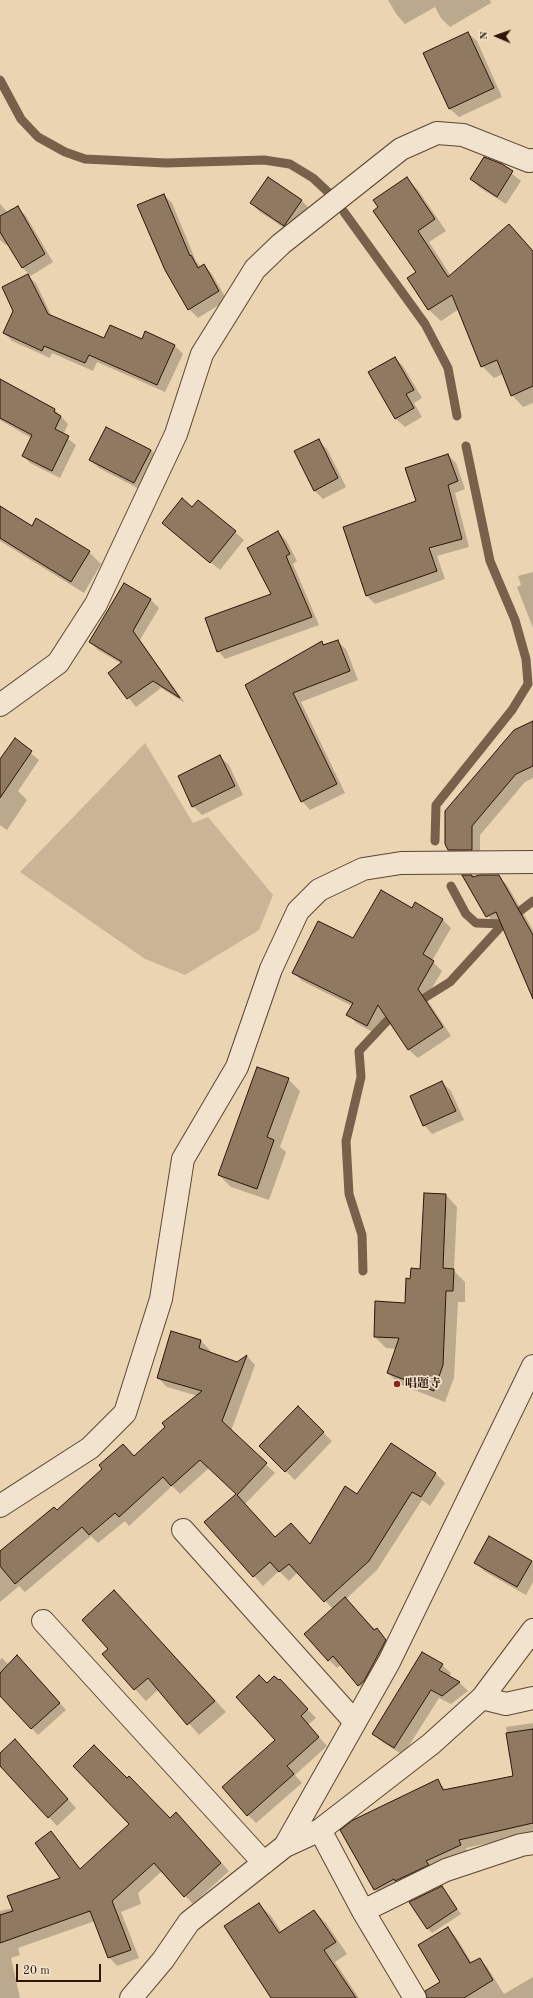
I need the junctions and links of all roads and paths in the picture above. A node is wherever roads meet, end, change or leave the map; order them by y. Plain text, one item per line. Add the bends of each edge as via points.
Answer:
1 (533, 160) edge
2 (0, 705) edge
3 (533, 862) edge
4 (533, 1366) edge
5 (0, 1506) edge
6 (183, 1530) dead end
7 (43, 1621) dead end
8 (533, 1630) edge
9 (482, 1698) junction
10 (533, 1698) edge
11 (355, 1722) junction
12 (320, 1830) junction
13 (533, 1843) edge
14 (285, 1846) junction
15 (264, 1863) junction
16 (363, 1911) junction
17 (131, 1998) edge
18 (415, 1998) edge

1 - 2 street via 529,161 463,135 437,132 401,149 281,244 255,269 202,354 176,434 96,604 58,663
3 - 5 street via 401,863 363,869 320,890 298,911 271,969 237,1067 182,1159 160,1299 125,1413 90,1448
4 - 11 street via 389,1662
6 - 11 street
7 - 15 street
8 - 9 street
9 - 10 street via 506,1704
9 - 12 street via 430,1744
11 - 14 street
12 - 14 street
12 - 16 street
13 - 16 street via 446,1870
14 - 15 street
15 - 17 street via 189,1922 163,1960
16 - 18 street

